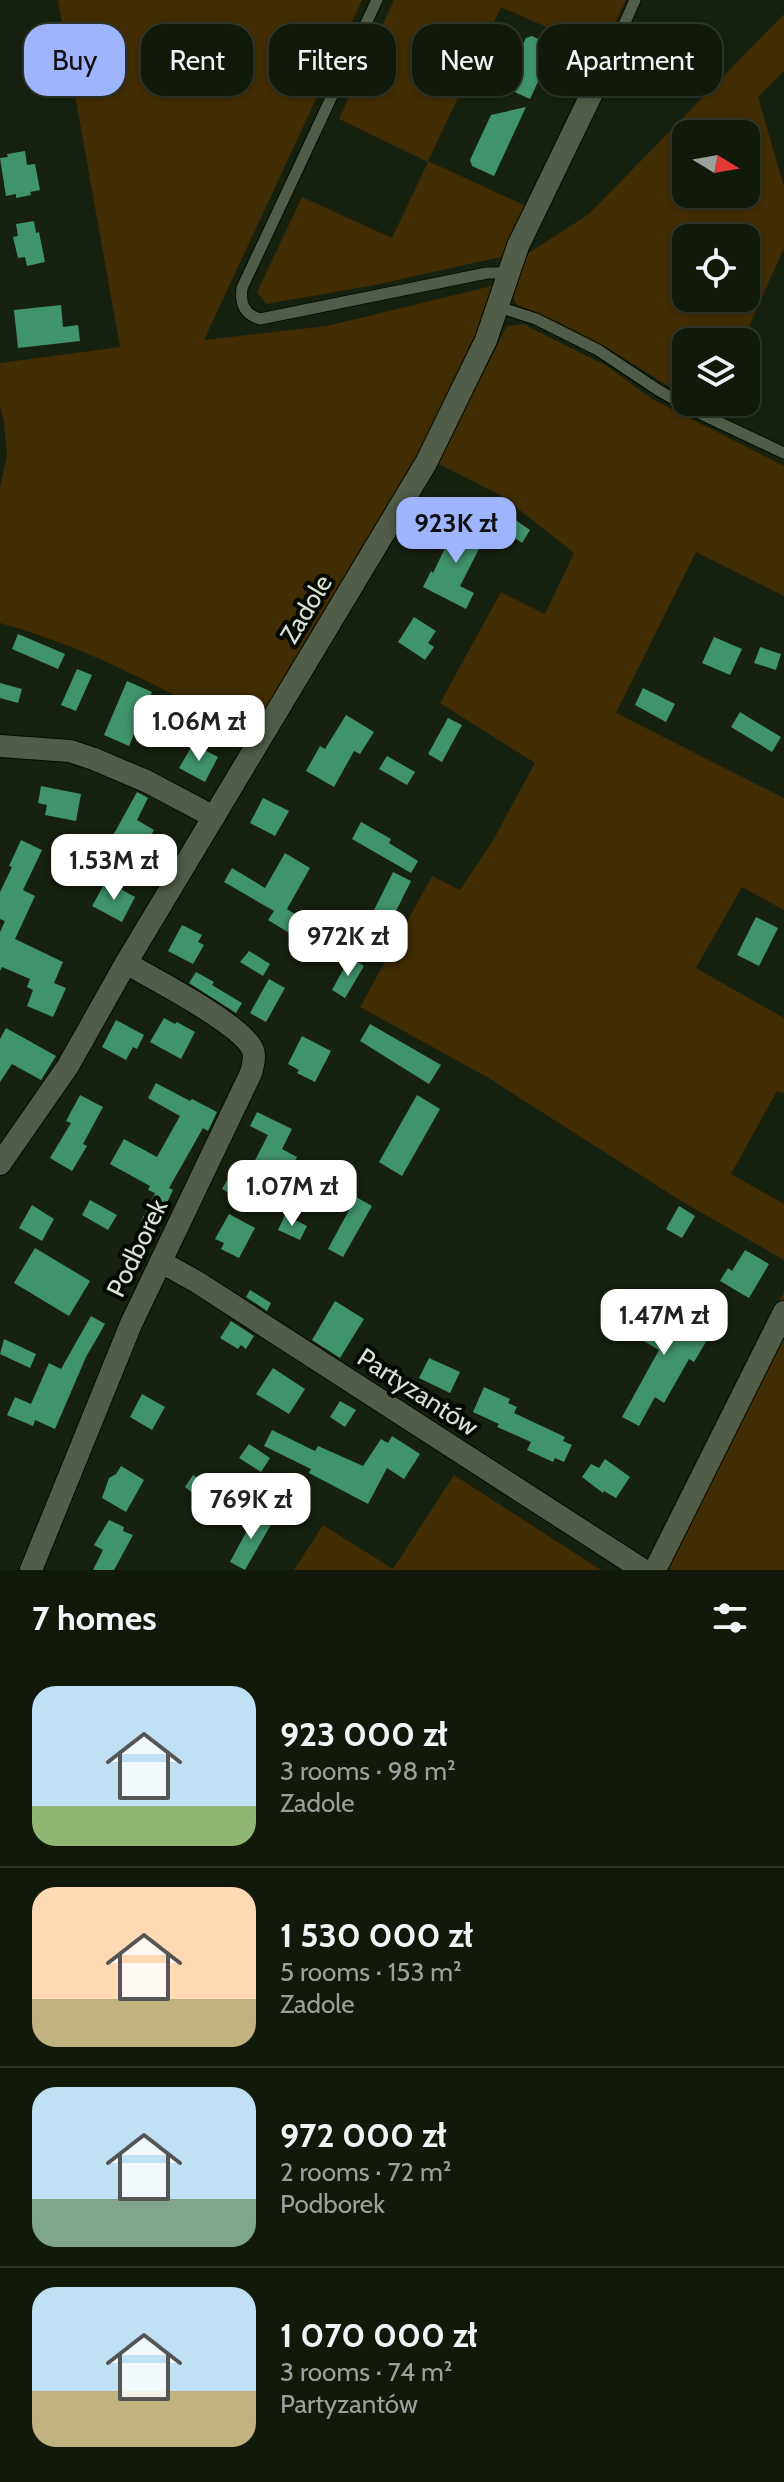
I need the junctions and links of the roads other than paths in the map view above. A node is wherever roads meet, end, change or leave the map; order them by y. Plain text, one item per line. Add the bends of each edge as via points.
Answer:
1 (377, 0) edge
2 (635, 0) edge
3 (624, 24) edge
4 (591, 96) edge
5 (509, 273) junction
6 (499, 307) junction
7 (784, 453) edge
8 (0, 746) edge
9 (214, 817) junction
10 (126, 963) junction
11 (0, 1164) edge
12 (161, 1262) junction
13 (784, 1312) edge
14 (31, 1570) edge
15 (643, 1570) edge
16 (655, 1570) edge

1 - 5 lane via 242,288 244,309 260,319
2 - 3 lane
4 - 5 street, Zadole
5 - 6 street, Zadole
6 - 7 lane via 598,350 684,405
6 - 9 street, Zadole via 426,463
8 - 9 street via 70,751 146,781
9 - 10 street, Zadole
10 - 11 street, Zadole via 68,1066
10 - 12 street, Podborek via 233,1029 251,1047 254,1058
12 - 14 street, Podborek
12 - 15 street, Partyzantów
13 - 16 street

